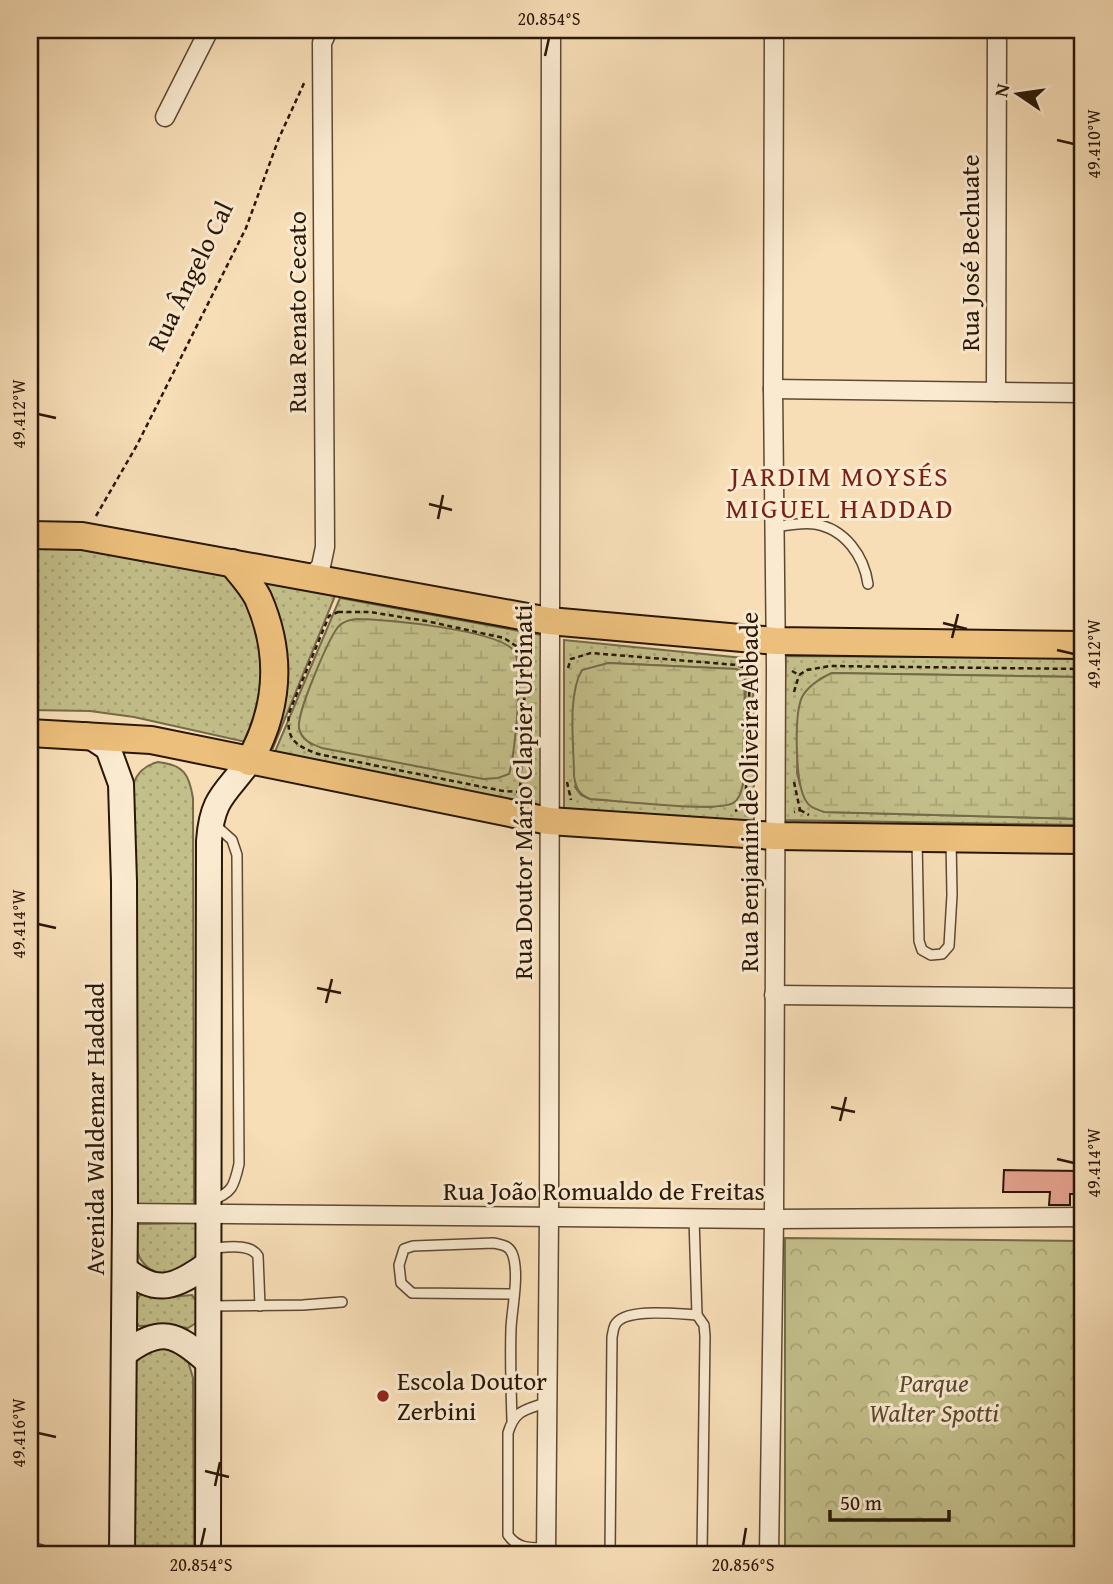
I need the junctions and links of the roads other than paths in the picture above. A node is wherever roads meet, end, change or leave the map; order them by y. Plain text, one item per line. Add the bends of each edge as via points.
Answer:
1 (209, 30) edge
2 (551, 30) edge
3 (774, 30) edge
4 (997, 30) edge
5 (325, 36) edge
6 (165, 117) dead end
7 (773, 389) junction
8 (996, 392) junction
9 (1083, 393) edge
10 (775, 527) junction
11 (30, 535) edge
12 (232, 563) junction
13 (312, 576) junction
14 (868, 584) dead end
15 (549, 621) junction
16 (1083, 645) edge
17 (776, 654) junction
18 (30, 733) edge
19 (71, 734) junction
20 (249, 762) junction
21 (549, 821) junction
22 (775, 836) junction
23 (917, 838) junction
24 (951, 838) junction
25 (1083, 840) edge
26 (774, 995) junction
27 (1083, 998) edge
28 (208, 1209) junction
29 (125, 1213) junction
30 (549, 1216) junction
31 (1083, 1217) edge
32 (694, 1218) junction
33 (774, 1219) junction
34 (208, 1256) junction
35 (125, 1269) junction
36 (513, 1294) junction
37 (342, 1302) dead end
38 (208, 1306) junction
39 (260, 1306) junction
40 (696, 1315) junction
41 (124, 1354) junction
42 (208, 1362) junction
43 (548, 1402) junction
44 (512, 1420) junction
45 (547, 1551) edge
46 (30, 1553) edge
47 (40, 1554) edge
48 (122, 1554) edge
49 (208, 1554) edge
50 (610, 1554) edge
51 (702, 1554) edge
52 (769, 1554) edge

1 - 6 street
2 - 15 street, Rua Doutor Mário Clapier Urbinati
3 - 7 street, Rua Benjamin de Oliveira Abbade
4 - 8 street, Rua José Bechuate
5 - 13 street, Rua Renato Cecato via 325,547 321,566
7 - 8 street
7 - 10 street, Rua Benjamin de Oliveira Abbade
8 - 9 street
10 - 14 lane via 803,523 833,531 861,556
10 - 17 street, Rua Benjamin de Oliveira Abbade
11 - 12 main road via 82,536
12 - 13 main road
12 - 20 main road via 257,596 276,676 262,734
13 - 15 main road
15 - 17 main road
15 - 21 street, Rua Doutor Mário Clapier Urbinati
16 - 17 main road
17 - 22 street, Rua Benjamin de Oliveira Abbade
18 - 19 main road
19 - 20 main road via 150,740
19 - 29 main road, Avenida Waldemar Haddad via 90,736 107,748 121,784
20 - 21 main road
20 - 28 main road via 219,799 210,821
21 - 22 main road
21 - 30 street, Rua Doutor Mário Clapier Urbinati
22 - 23 main road
22 - 26 street, Rua Benjamin de Oliveira Abbade
23 - 24 main road
23 - 24 lane via 919,941 922,950 931,955 942,954 949,946
24 - 25 main road
26 - 27 street
26 - 33 street, Rua Benjamin de Oliveira Abbade
28 - 29 street, Rua João Romualdo de Freitas
28 - 30 street, Rua João Romualdo de Freitas
28 - 34 main road
29 - 35 main road, Avenida Waldemar Haddad
30 - 32 street, Rua João Romualdo de Freitas
30 - 43 street, Rua Doutor Mário Clapier Urbinati
31 - 33 street, Rua João Romualdo de Freitas
32 - 33 street, Rua João Romualdo de Freitas
32 - 40 lane
33 - 52 street, Rua Benjamin de Oliveira Abbade
34 - 35 main road via 191,1277 174,1284 141,1282
34 - 38 main road
34 - 39 lane via 250,1248 256,1251
35 - 41 main road, Avenida Waldemar Haddad
36 - 36 lane via 412,1293 401,1283 399,1265 404,1249 507,1246 513,1258
36 - 44 lane
37 - 39 lane
38 - 39 lane
38 - 42 main road
40 - 50 lane via 636,1314 615,1324
40 - 51 lane via 705,1336
41 - 42 main road via 141,1341 168,1336 181,1340
41 - 48 main road, Avenida Waldemar Haddad
42 - 49 main road
43 - 44 lane via 519,1412
43 - 45 street, Rua Doutor Mário Clapier Urbinati
44 - 45 lane via 508,1433 508,1535 525,1548
46 - 47 street

